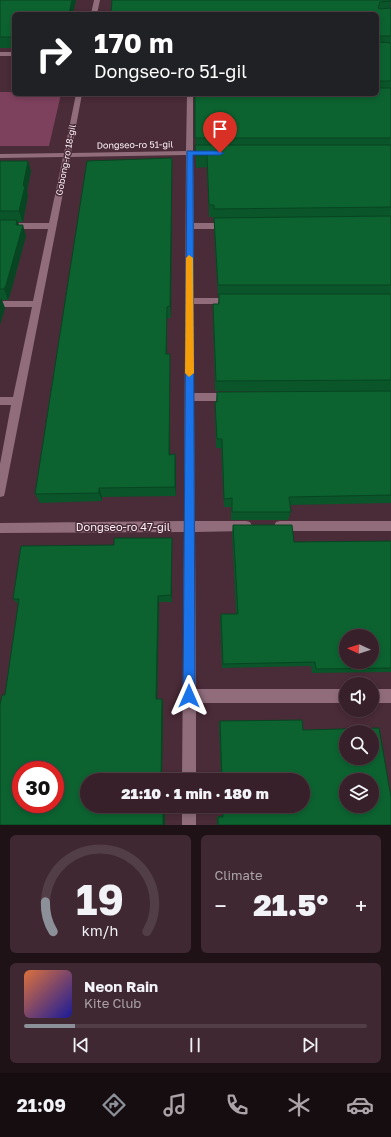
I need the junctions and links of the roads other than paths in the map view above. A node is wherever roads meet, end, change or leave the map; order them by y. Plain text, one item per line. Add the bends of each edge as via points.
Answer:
1 (97, 0) edge
2 (94, 12) edge
3 (0, 54) edge
4 (12, 54) edge
5 (79, 96) edge
6 (192, 96) edge
7 (189, 153) junction
8 (205, 153) edge
9 (68, 155) junction
10 (0, 156) edge
11 (236, 225) edge
12 (0, 226) edge
13 (53, 226) junction
14 (189, 226) junction
15 (189, 301) junction
16 (244, 301) edge
17 (0, 304) edge
18 (38, 304) junction
19 (189, 397) junction
20 (236, 397) edge
21 (17, 400) junction
22 (0, 401) edge
23 (0, 492) edge
24 (189, 526) junction
25 (391, 526) edge
26 (0, 528) edge
27 (189, 696) junction
28 (339, 696) edge
29 (379, 696) edge
30 (391, 696) edge
31 (189, 773) edge
32 (189, 813) edge
33 (189, 825) edge

1 - 2 street
3 - 4 street
5 - 9 street, Gobong-ro 18-gil
6 - 7 street
7 - 8 street, Dongseo-ro 51-gil
7 - 9 street, Dongseo-ro 51-gil
7 - 14 street
9 - 10 street, Dongseo-ro 51-gil
9 - 13 street, Gobong-ro 18-gil
11 - 14 street
12 - 13 street
13 - 18 street, Gobong-ro 18-gil
14 - 15 street
15 - 16 street
15 - 19 street
17 - 18 street
18 - 21 street, Gobong-ro 18-gil
19 - 20 street
19 - 24 street
21 - 22 street
21 - 23 street, Gobong-ro 18-gil
24 - 25 street, Dongseo-ro 47-gil
24 - 26 street, Dongseo-ro 47-gil
24 - 27 street
27 - 28 street
27 - 31 street
29 - 30 street
32 - 33 street

